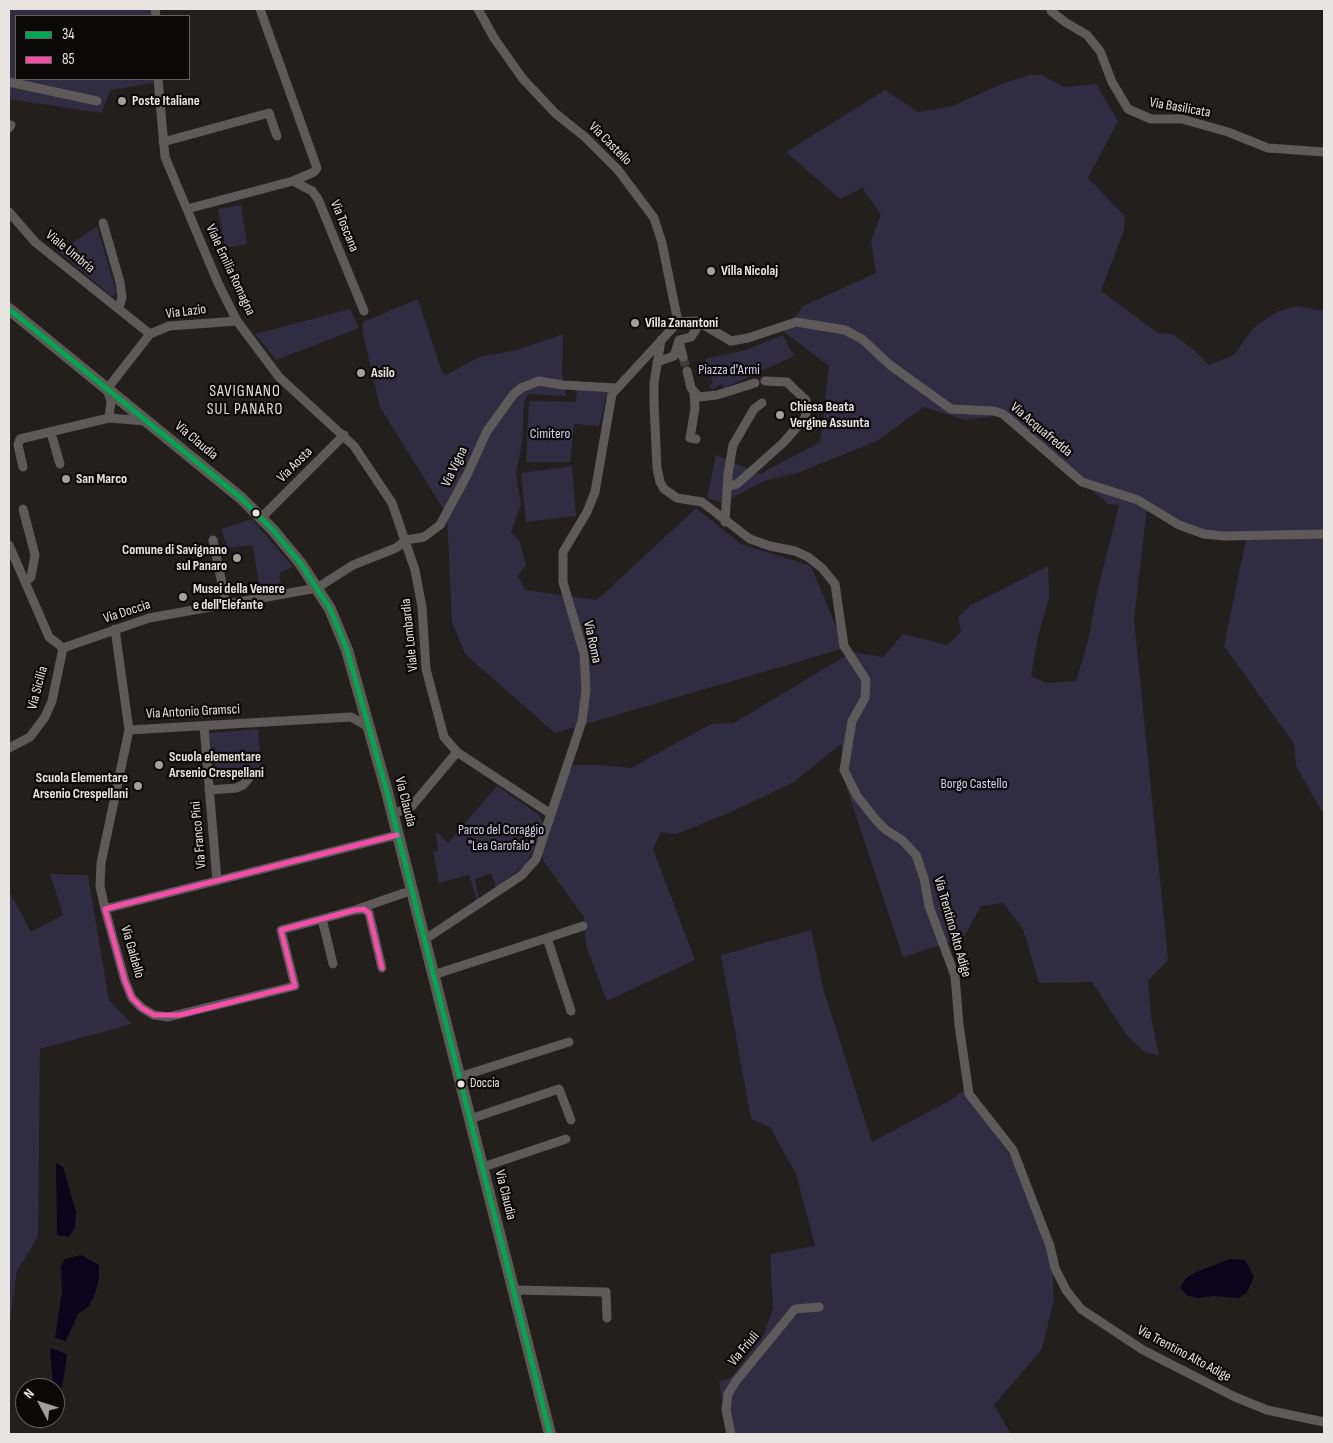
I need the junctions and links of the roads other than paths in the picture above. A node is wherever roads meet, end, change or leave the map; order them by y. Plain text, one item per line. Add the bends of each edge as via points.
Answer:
1 (260, 9) edge
2 (478, 9) edge
3 (1053, 9) edge
4 (158, 80) edge
5 (9, 82) edge
6 (97, 101) dead end
7 (276, 136) dead end
8 (163, 142) junction
9 (1324, 152) edge
10 (293, 181) junction
11 (187, 209) junction
12 (9, 212) edge
13 (103, 222) dead end
14 (119, 308) junction
15 (9, 309) edge
16 (364, 311) dead end
17 (237, 321) junction
18 (678, 322) junction
19 (700, 323) junction
20 (150, 334) junction
21 (661, 340) junction
22 (679, 340) junction
23 (683, 357) tunnel mouth
24 (657, 362) junction
25 (687, 371) tunnel mouth
26 (765, 381) dead end
27 (755, 383) dead end
28 (616, 388) junction
29 (107, 389) junction
30 (694, 393) junction
31 (762, 403) dead end
32 (128, 406) junction
33 (112, 417) junction
34 (149, 422) junction
35 (51, 433) junction
36 (344, 435) junction
37 (696, 439) dead end
38 (60, 464) dead end
39 (23, 467) dead end
40 (727, 487) junction
41 (23, 509) dead end
42 (266, 514) dead end
43 (725, 522) junction
44 (1324, 534) edge
45 (213, 540) dead end
46 (406, 540) junction
47 (9, 545) edge
48 (25, 582) junction
49 (317, 588) junction
50 (226, 603) junction
51 (115, 630) junction
52 (63, 648) junction
53 (363, 706) junction
54 (351, 716) junction
55 (204, 726) junction
56 (369, 727) junction
57 (129, 730) junction
58 (9, 748) edge
59 (457, 752) junction
60 (249, 778) dead end
61 (209, 790) junction
62 (393, 814) junction
63 (551, 814) junction
64 (397, 836) junction
65 (217, 881) junction
66 (404, 893) dead end
67 (105, 909) junction
68 (355, 910) junction
69 (322, 919) junction
70 (584, 926) dead end
71 (546, 938) junction
72 (424, 940) junction
73 (333, 964) dead end
74 (382, 968) dead end
75 (433, 974) junction
76 (571, 1011) dead end
77 (569, 1042) dead end
78 (459, 1077) junction
79 (470, 1119) junction
80 (571, 1120) dead end
81 (566, 1139) dead end
82 (482, 1167) junction
83 (514, 1290) junction
84 (819, 1306) dead end
85 (607, 1318) dead end
86 (1324, 1422) edge
87 (550, 1434) edge
88 (731, 1434) edge

1 - 10 street via 316,168
2 - 18 street, Via Castello via 523,80 618,170 654,218
3 - 9 street, Via Basilicata via 1065,22 1087,35 1100,51 1112,82 1128,108 1151,119 1182,119 1228,132 1268,148
4 - 8 street, Viale Emilia Romagna
5 - 6 street
7 - 8 street via 269,112
8 - 11 street, Viale Emilia Romagna via 165,157
10 - 11 street
10 - 16 street, Via Toscana via 312,191 318,199
11 - 17 street, Viale Emilia Romagna
12 - 14 street, Viale Umbria via 34,242
13 - 14 street, Viale Umbria via 120,282 122,297
14 - 20 street, Viale Umbria
15 - 29 main road, Via Claudia
17 - 20 street, Via Lazio via 169,326
17 - 36 street, Viale Emilia Romagna via 279,376
18 - 19 street via 690,320
18 - 21 street, Via Roma
19 - 22 street via 691,337
19 - 44 street, Via Acquafredda via 731,341 796,322 845,330 862,339 890,365 951,408 1003,414 1082,482 1138,500 1179,525 1204,534 1224,536
20 - 29 street, Via Lazio
21 - 24 street, Via Trentino Alto Adige
21 - 28 street, Via Roma
22 - 23 street
22 - 24 street via 674,356
24 - 43 street, Via Trentino Alto Adige via 654,412 656,468 660,482 670,494 702,502
25 - 30 street
26 - 40 street via 787,382 794,388 806,400 805,418 737,484
27 - 30 street via 706,398
28 - 46 street, Via Vigna via 539,381 513,395 487,431 468,475 440,525 424,537
28 - 63 street, Via Roma via 609,402 595,492 563,552 563,582 584,654 586,690 582,721
29 - 32 main road, Via Claudia
29 - 33 street
30 - 37 street via 690,438
31 - 40 street via 754,409 733,445
32 - 33 street via 125,413
32 - 34 main road, Via Claudia
33 - 34 street
33 - 35 street
34 - 49 main road, Via Claudia via 261,518
35 - 38 street
35 - 39 street via 18,441
36 - 42 street, Via Aosta
36 - 46 street, Viale Emilia Romagna via 392,503
40 - 43 street
41 - 48 street via 35,555 30,577
43 - 86 street, Via Trentino Alto Adige via 750,539 795,550 808,557 835,584 844,646 866,680 865,698 852,722 844,770 857,796 876,820 916,855 929,906 955,976 969,1094 1013,1150 1066,1290 1081,1309 1143,1350 1266,1410
45 - 50 street
46 - 49 street, Via Vigna via 396,548 352,565
46 - 59 street, Viale Lombardia via 422,607 426,669 444,737
47 - 48 street
48 - 52 street via 49,637
49 - 50 street, Via Doccia
49 - 53 main road, Via Claudia via 330,609 347,650
50 - 51 street, Via Doccia via 149,618
51 - 52 street, Via Doccia
51 - 57 street
52 - 58 street, Via Sicilia via 45,717 30,737
53 - 54 street
53 - 56 main road, Via Claudia
54 - 55 street, Via Antonio Gramsci
54 - 56 street
55 - 57 street, Via Antonio Gramsci
55 - 61 street, Via Franco Pini
56 - 62 main road, Via Claudia
57 - 67 street, Via Antonio Gramsci via 101,862 100,886
59 - 62 street via 411,806
59 - 63 street
60 - 61 street via 236,788
61 - 65 street, Via Franco Pini
62 - 64 main road, Via Claudia
63 - 72 street, Via Roma via 536,859 522,875
64 - 65 street
64 - 72 main road, Via Claudia
65 - 67 street
66 - 68 street, Via Galdello
67 - 69 street, Via Galdello via 132,998 154,1015 168,1017 295,986 281,930
68 - 69 street, Via Galdello
68 - 74 street via 364,909 369,913
69 - 73 street
70 - 71 street
71 - 75 street
71 - 76 street
72 - 75 main road, Via Claudia
75 - 78 main road, Via Claudia
77 - 78 street
78 - 79 main road, Via Claudia
79 - 80 street via 559,1089
79 - 82 main road, Via Claudia
81 - 82 street
82 - 83 main road, Via Claudia
83 - 85 street via 606,1292
83 - 87 main road, Via Claudia
84 - 88 street, Via Friuli via 795,1309 736,1381 728,1394 726,1410

